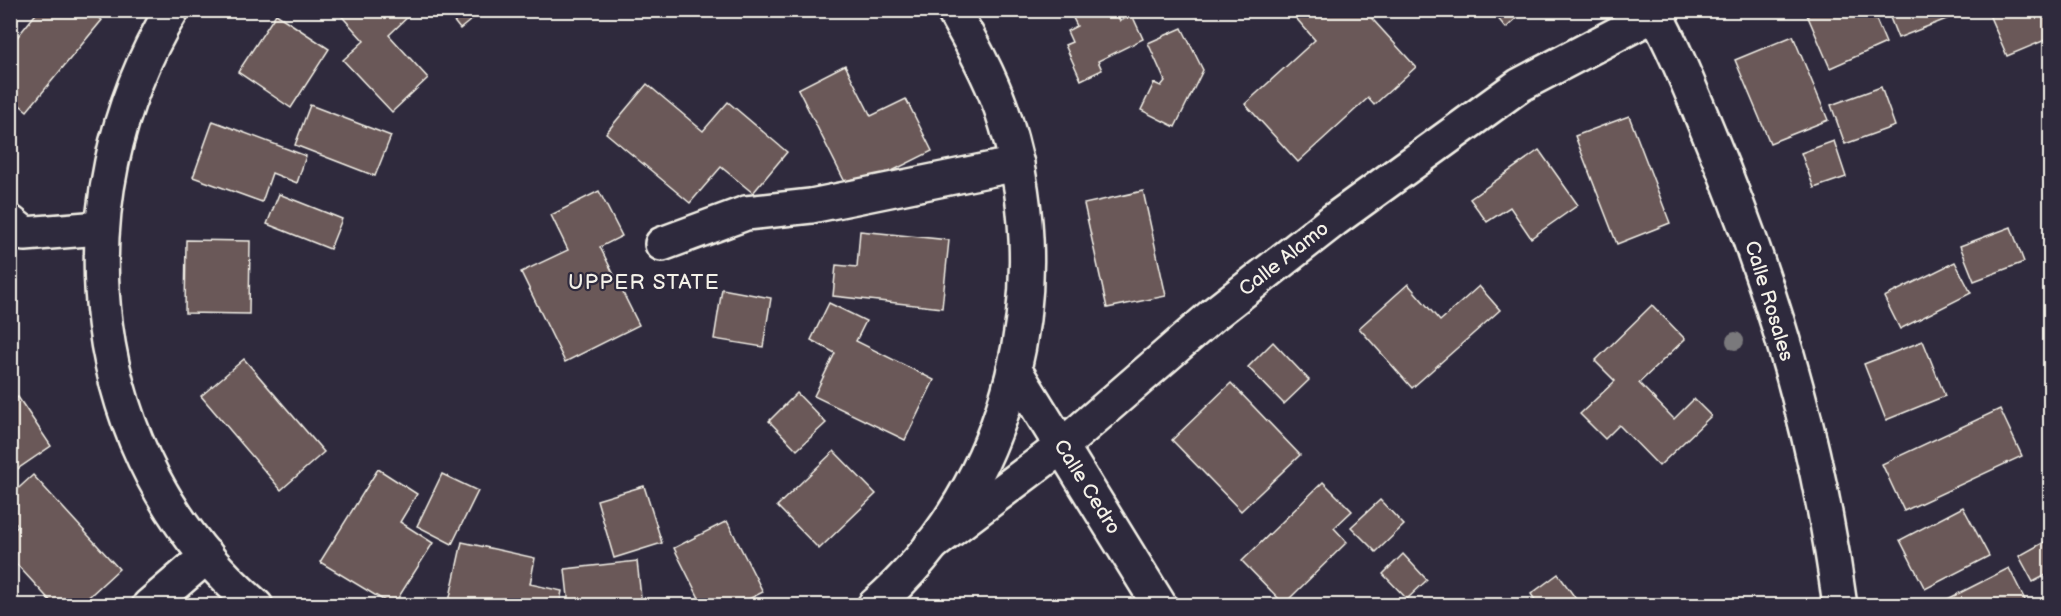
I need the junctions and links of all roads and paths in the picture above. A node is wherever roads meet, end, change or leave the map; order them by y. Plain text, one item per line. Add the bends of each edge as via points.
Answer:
1 (172, 10) edge
2 (953, 10) edge
3 (1657, 12) edge
4 (1017, 164) junction
5 (100, 228) junction
6 (15, 234) edge
7 (662, 244) dead end
8 (1014, 369) junction
9 (1061, 447) junction
10 (932, 545) junction
11 (207, 556) junction
12 (149, 606) edge
13 (256, 606) edge
14 (874, 606) edge
15 (1160, 606) edge
16 (1840, 606) edge

1 - 5 street via 148,52 126,105 106,182
2 - 4 street via 1001,108
3 - 9 street, Calle Alamo via 1520,85 1334,220 1214,314
3 - 16 street, Calle Rosales via 1740,210 1782,334 1814,460
4 - 7 street via 812,206 746,213
4 - 8 street via 1026,221 1028,278
5 - 6 street
5 - 11 street via 100,286 122,402 144,457
8 - 9 street, Calle Cedro
8 - 10 street via 990,446 964,497
9 - 10 street, Calle Alamo
9 - 15 street, Calle Cedro
10 - 14 street
11 - 12 street
11 - 13 street

